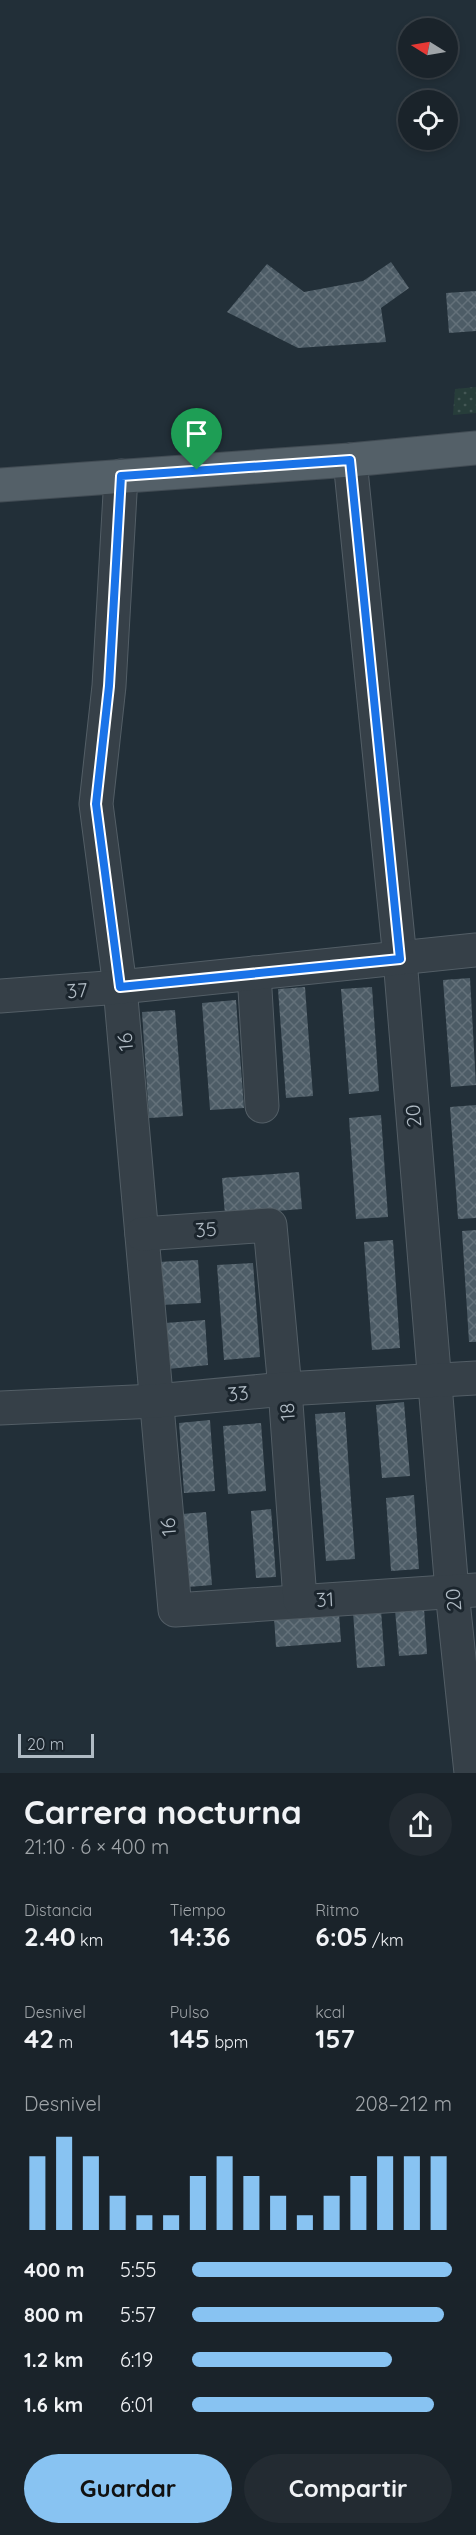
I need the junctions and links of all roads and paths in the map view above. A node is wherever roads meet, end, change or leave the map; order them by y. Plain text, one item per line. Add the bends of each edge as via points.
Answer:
1 (476, 448) edge
2 (350, 460) junction
3 (121, 476) junction
4 (0, 485) edge
5 (476, 950) edge
6 (400, 959) junction
7 (254, 973) junction
8 (120, 987) junction
9 (0, 996) edge
10 (262, 1106) dead end
11 (270, 1225) joint
12 (142, 1234) junction
13 (476, 1378) edge
14 (435, 1381) junction
15 (285, 1389) junction
16 (156, 1401) junction
17 (0, 1408) edge
18 (464, 1591) edge
19 (300, 1600) junction
20 (175, 1610) joint
21 (471, 1773) edge

1 - 2 main road
2 - 3 main road
2 - 6 street, 20
3 - 4 main road
3 - 8 street, 16 via 109,686 96,804
5 - 6 street, 37
6 - 7 street, 37
6 - 14 street, 20
7 - 8 street, 37
7 - 10 street
8 - 9 street, 37
8 - 12 street, 16
11 - 12 street, 35
11 - 15 street, 18
12 - 16 street, 16
13 - 14 street, 33
14 - 15 street, 33
14 - 18 street, 20
15 - 16 street, 33
15 - 19 street, 18
16 - 17 street, 33
16 - 20 street, 16
18 - 19 street, 31
18 - 21 street, 20
19 - 20 street, 31

